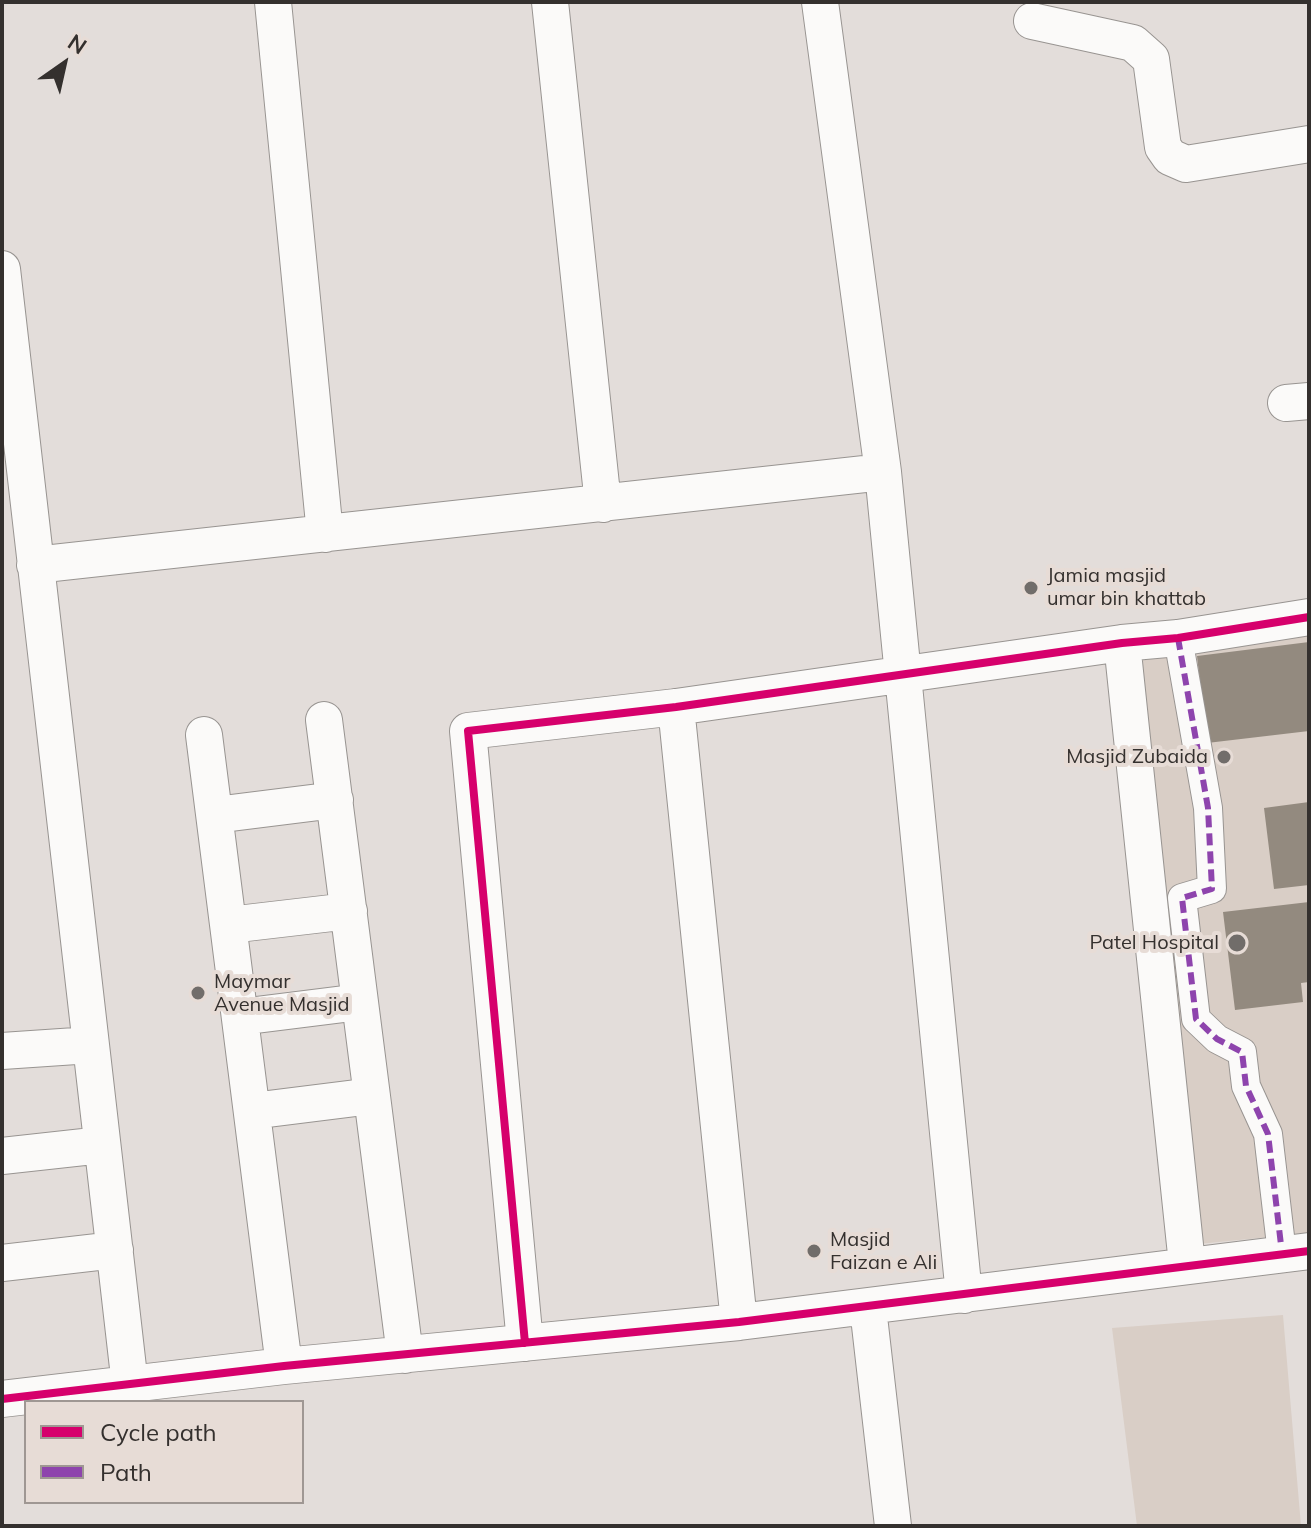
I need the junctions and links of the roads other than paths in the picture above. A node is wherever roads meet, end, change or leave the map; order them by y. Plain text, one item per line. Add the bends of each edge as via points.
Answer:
1 (273, 2) edge
2 (550, 2) edge
3 (820, 2) edge
4 (1032, 21) dead end
5 (1309, 144) edge
6 (2, 269) edge
7 (883, 472) junction
8 (603, 504) junction
9 (325, 534) junction
10 (35, 565) junction
11 (1309, 617) edge
12 (1178, 638) junction
13 (1122, 643) junction
14 (903, 675) junction
15 (676, 707) junction
16 (324, 720) dead end
17 (204, 735) dead end
18 (335, 800) junction
19 (215, 815) junction
20 (349, 911) junction
21 (229, 925) junction
22 (360, 1002) junction
23 (240, 1017) junction
24 (91, 1045) junction
25 (2, 1051) edge
26 (372, 1096) junction
27 (252, 1111) junction
28 (102, 1145) junction
29 (2, 1156) edge
30 (1295, 1248) edge
31 (115, 1250) junction
32 (2, 1263) edge
33 (1187, 1264) junction
34 (964, 1295) junction
35 (868, 1308) junction
36 (739, 1322) junction
37 (525, 1343) junction
38 (405, 1355) junction
39 (284, 1366) junction
40 (130, 1385) junction
41 (2, 1399) edge
42 (893, 1526) edge

1 - 9 street
2 - 8 street
3 - 7 street
4 - 5 street via 1133,43 1144,50 1151,59 1163,147 1170,157 1186,164
6 - 10 street
7 - 8 street
7 - 14 street
8 - 9 street
9 - 10 street
10 - 24 street
11 - 12 street
12 - 13 street
12 - 30 street via 1208,808 1212,875 1212,889 1182,898 1196,1019 1217,1039 1242,1052 1246,1086 1268,1134
13 - 14 street
13 - 33 street
14 - 15 street
14 - 34 street
15 - 36 street
15 - 37 street via 468,731
16 - 18 street
17 - 19 street
18 - 19 street
18 - 20 street
19 - 21 street
20 - 21 street
20 - 22 street
21 - 23 street
22 - 23 street
22 - 26 street
23 - 27 street
24 - 25 street
24 - 28 street
26 - 27 street
26 - 38 street
27 - 39 street
28 - 29 street
28 - 31 street
30 - 33 street
31 - 32 street
31 - 40 street
33 - 34 street
34 - 35 street
35 - 36 street
35 - 42 street
36 - 37 street
37 - 38 street
38 - 39 street
39 - 40 street
40 - 41 street

